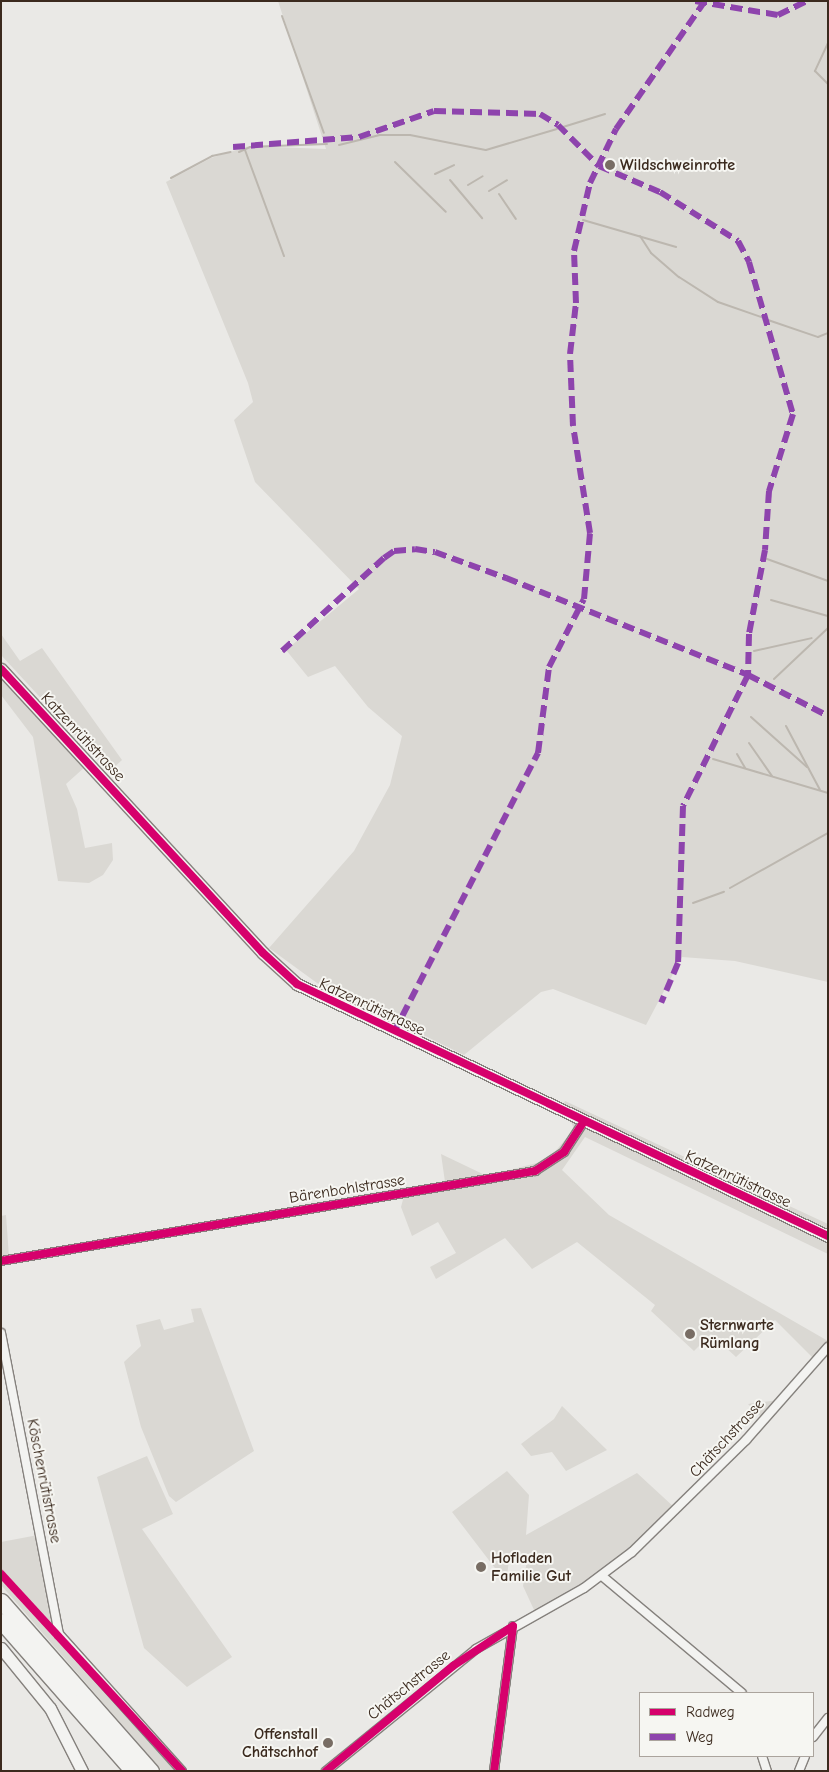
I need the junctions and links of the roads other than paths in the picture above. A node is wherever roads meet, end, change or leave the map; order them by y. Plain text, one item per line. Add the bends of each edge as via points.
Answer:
1 (1, 669) edge
2 (584, 1121) junction
3 (828, 1236) edge
4 (1, 1261) edge
5 (1, 1333) edge
6 (828, 1347) edge
7 (602, 1576) junction
8 (1, 1601) edge
9 (1, 1621) edge
10 (513, 1626) junction
11 (1, 1648) edge
12 (741, 1692) edge
13 (828, 1718) edge
14 (814, 1736) edge
15 (762, 1757) edge
16 (804, 1757) edge
17 (82, 1771) edge
18 (133, 1771) edge
19 (151, 1771) edge
20 (182, 1771) edge
21 (326, 1771) edge
22 (494, 1771) edge
23 (767, 1771) edge
24 (798, 1771) edge

1 - 2 street, Katzenrütistrasse via 263,953 297,984
2 - 3 street, Katzenrütistrasse
2 - 4 street, Bärenbohlstrasse via 564,1152 535,1171 92,1243
5 - 20 street, Köschenrütistrasse via 59,1634
6 - 7 street, Chätschstrasse via 700,1487
7 - 10 street, Chätschstrasse
7 - 12 street
8 - 19 highway
9 - 18 highway
10 - 21 street, Chätschstrasse via 453,1666
10 - 22 street
11 - 17 street via 50,1708
13 - 14 street
15 - 23 street
16 - 24 street

